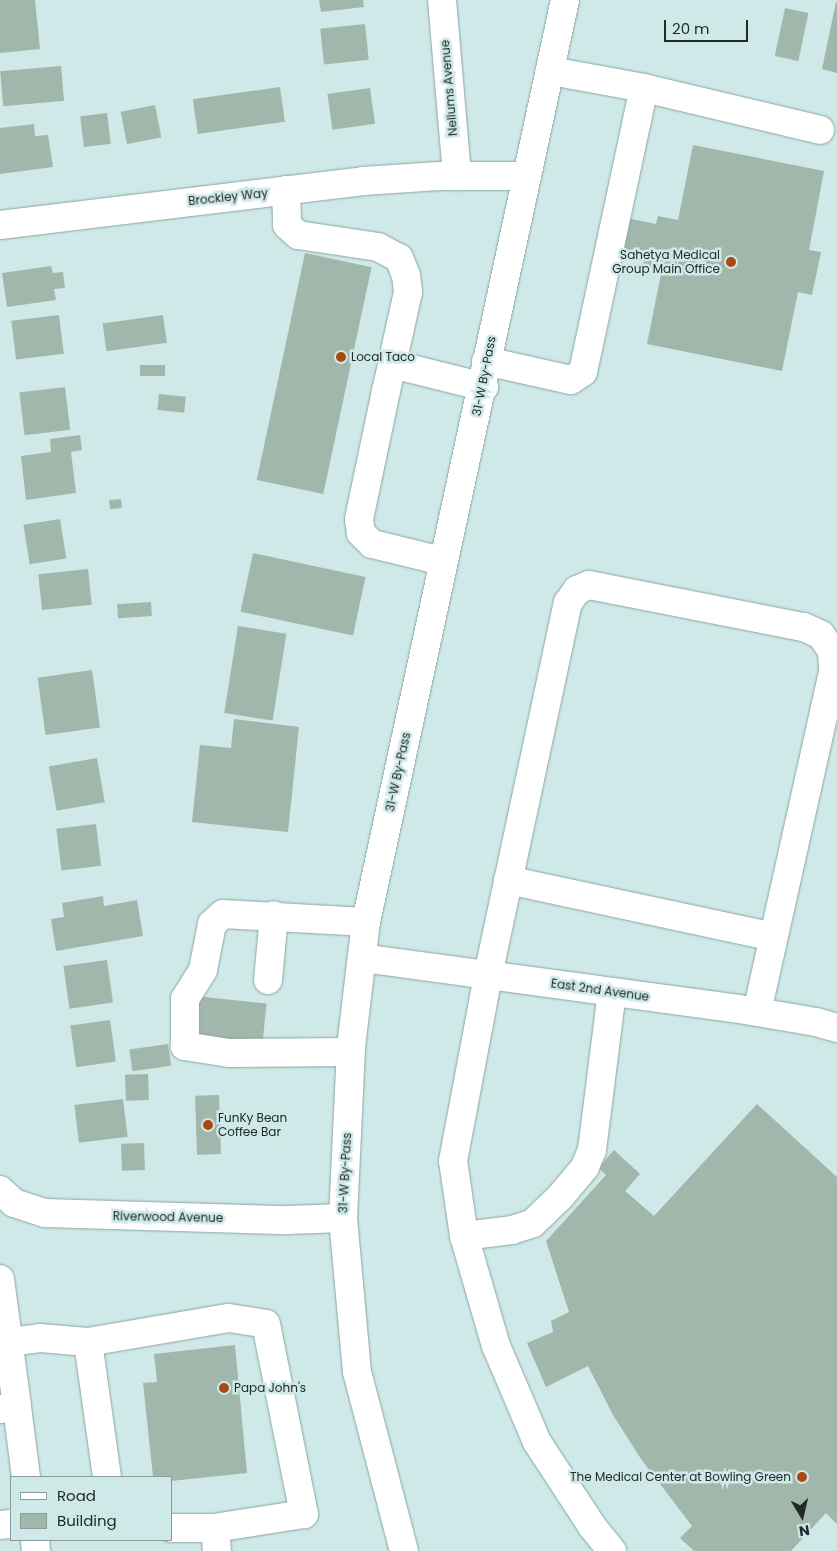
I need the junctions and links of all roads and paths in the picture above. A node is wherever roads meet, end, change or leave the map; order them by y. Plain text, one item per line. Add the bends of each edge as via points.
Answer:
1 (442, 0) edge
2 (565, 0) edge
3 (550, 71) junction
4 (644, 88) junction
5 (820, 130) dead end
6 (457, 176) junction
7 (526, 176) junction
8 (286, 190) junction
9 (0, 225) edge
10 (392, 364) junction
11 (485, 374) junction
12 (442, 561) junction
13 (508, 880) junction
14 (274, 915) junction
15 (366, 922) junction
16 (773, 937) junction
17 (362, 958) junction
18 (488, 975) junction
19 (268, 980) dead end
20 (612, 992) junction
21 (757, 1012) junction
22 (837, 1028) edge
23 (350, 1052) junction
24 (2, 1198) edge
25 (343, 1218) junction
26 (464, 1236) junction
27 (0, 1279) edge
28 (9, 1342) junction
29 (88, 1342) junction
30 (8, 1408) edge
31 (26, 1476) edge
32 (107, 1476) edge
33 (172, 1528) edge
34 (216, 1539) edge
35 (404, 1551) edge
36 (612, 1551) edge

1 - 6 main road, Nellums Avenue
2 - 3 main road, 31-W By-Pass
3 - 4 main road
3 - 7 main road, 31-W By-Pass
4 - 5 main road
4 - 11 main road via 583,372 571,380
6 - 7 main road, Brockley Way
6 - 8 main road, Brockley Way via 417,176
7 - 11 main road, 31-W By-Pass
8 - 9 main road, Brockley Way
8 - 10 main road via 287,225 298,235 378,247 399,258 408,292
10 - 11 main road
10 - 12 main road via 359,519 361,533 372,544
11 - 12 main road, 31-W By-Pass
12 - 15 main road, 31-W By-Pass
13 - 16 main road
13 - 16 main road via 568,603 577,590 589,585 605,586 804,627 821,635 832,651 834,672
13 - 18 main road
14 - 15 main road
14 - 19 main road
14 - 23 main road via 223,914 212,924 203,970 184,999 185,1046 229,1053
15 - 17 main road, 31-W By-Pass
16 - 21 main road
17 - 18 main road, East 2nd Avenue
17 - 23 main road, 31-W By-Pass
18 - 20 main road, East 2nd Avenue
18 - 26 main road via 453,1161
20 - 21 main road, East 2nd Avenue
20 - 26 main road via 592,1150 585,1167 533,1223 512,1230
21 - 22 main road, East 2nd Avenue
23 - 25 main road, 31-W By-Pass
24 - 25 main road, Riverwood Avenue via 45,1213 287,1220
25 - 35 main road, 31-W By-Pass via 357,1372
26 - 36 main road via 496,1346 536,1442
27 - 28 main road
28 - 29 main road via 40,1338
28 - 30 main road
29 - 32 main road
29 - 34 main road via 229,1318 266,1324 304,1514
30 - 31 main road
33 - 34 main road

